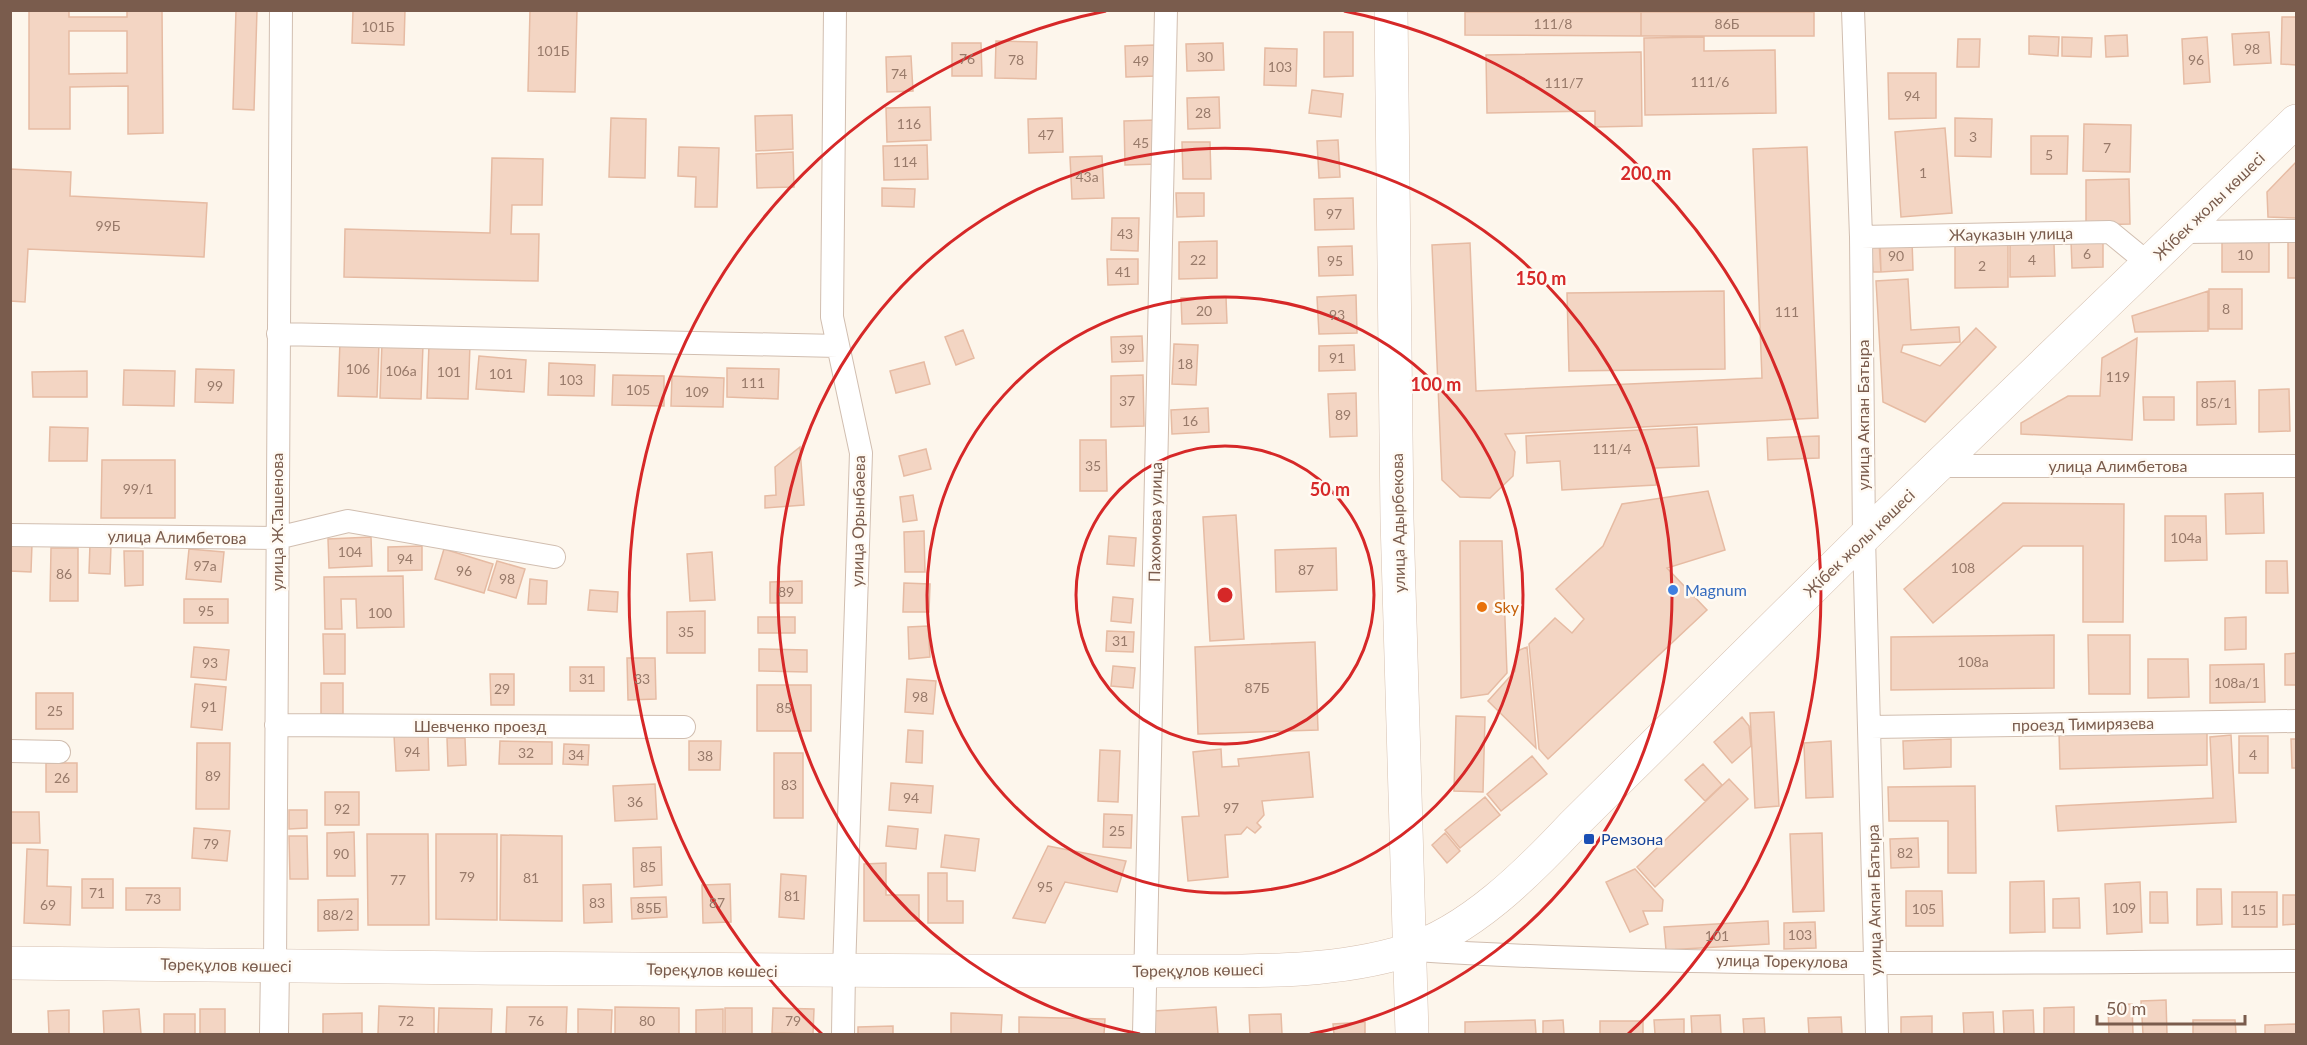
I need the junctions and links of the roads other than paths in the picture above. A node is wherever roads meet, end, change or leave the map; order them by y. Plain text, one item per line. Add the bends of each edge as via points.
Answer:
1 (280, 10) edge
2 (834, 10) edge
3 (1166, 10) edge
4 (1391, 10) edge
5 (1853, 10) edge
6 (2296, 121) edge
7 (2296, 231) edge
8 (2182, 232) junction
9 (1862, 237) junction
10 (2149, 264) junction
11 (278, 334) junction
12 (838, 346) junction
13 (1940, 466) junction
14 (2296, 466) edge
15 (10, 535) edge
16 (1864, 537) junction
17 (277, 538) junction
18 (554, 557) dead end
19 (2296, 721) edge
20 (276, 726) junction
21 (1870, 727) junction
22 (684, 728) dead end
23 (10, 751) edge
24 (59, 752) dead end
25 (1411, 950) junction
26 (2296, 961) edge
27 (10, 963) edge
28 (1876, 963) junction
29 (275, 966) junction
30 (844, 971) junction
31 (1145, 971) junction
32 (274, 1035) edge
33 (843, 1035) edge
34 (1144, 1035) edge
35 (1412, 1035) edge
36 (1876, 1035) edge

1 - 11 street, улица Ж.Ташенова
2 - 12 street, улица Орынбаева via 832,317
3 - 31 street, Пахомова улица
4 - 25 main road, улица Адырбекова via 1397,519
5 - 9 street, улица Акпан Батыра
6 - 8 main road, Жібек жолы көшесі
7 - 8 street
8 - 10 main road, Жібек жолы көшесі
9 - 10 street, Жауказын улица via 2110,232
9 - 16 street, улица Акпан Батыра
10 - 13 main road, Жібек жолы көшесі
11 - 12 street
11 - 17 street, улица Ж.Ташенова
12 - 30 street, улица Орынбаева via 861,453
13 - 14 street, улица Алимбетова
13 - 16 main road, Жібек жолы көшесі
15 - 17 street, улица Алимбетова
16 - 21 street, улица Акпан Батыра
16 - 25 main road, Жібек жолы көшесі via 1508,890 1446,932
17 - 18 street, улица Алимбетова via 348,521
17 - 20 street, улица Ж.Ташенова
19 - 21 street, проезд Тимирязева
20 - 22 street, Шевченко проезд
20 - 29 street, улица Ж.Ташенова
21 - 28 street, улица Акпан Батыра
23 - 24 street
25 - 28 street, улица Торекулова via 1514,957
25 - 31 main road, Төреқұлов көшесі via 1328,967
25 - 35 main road, улица Адырбекова
26 - 28 street, улица Торекулова
27 - 29 main road, Төреқұлов көшесі
28 - 36 street, улица Акпан Батыра
29 - 30 main road, Төреқұлов көшесі
29 - 32 street, улица Ж.Ташенова
30 - 31 main road, Төреқұлов көшесі
30 - 33 street, улица Орынбаева
31 - 34 street, Пахомова улица

